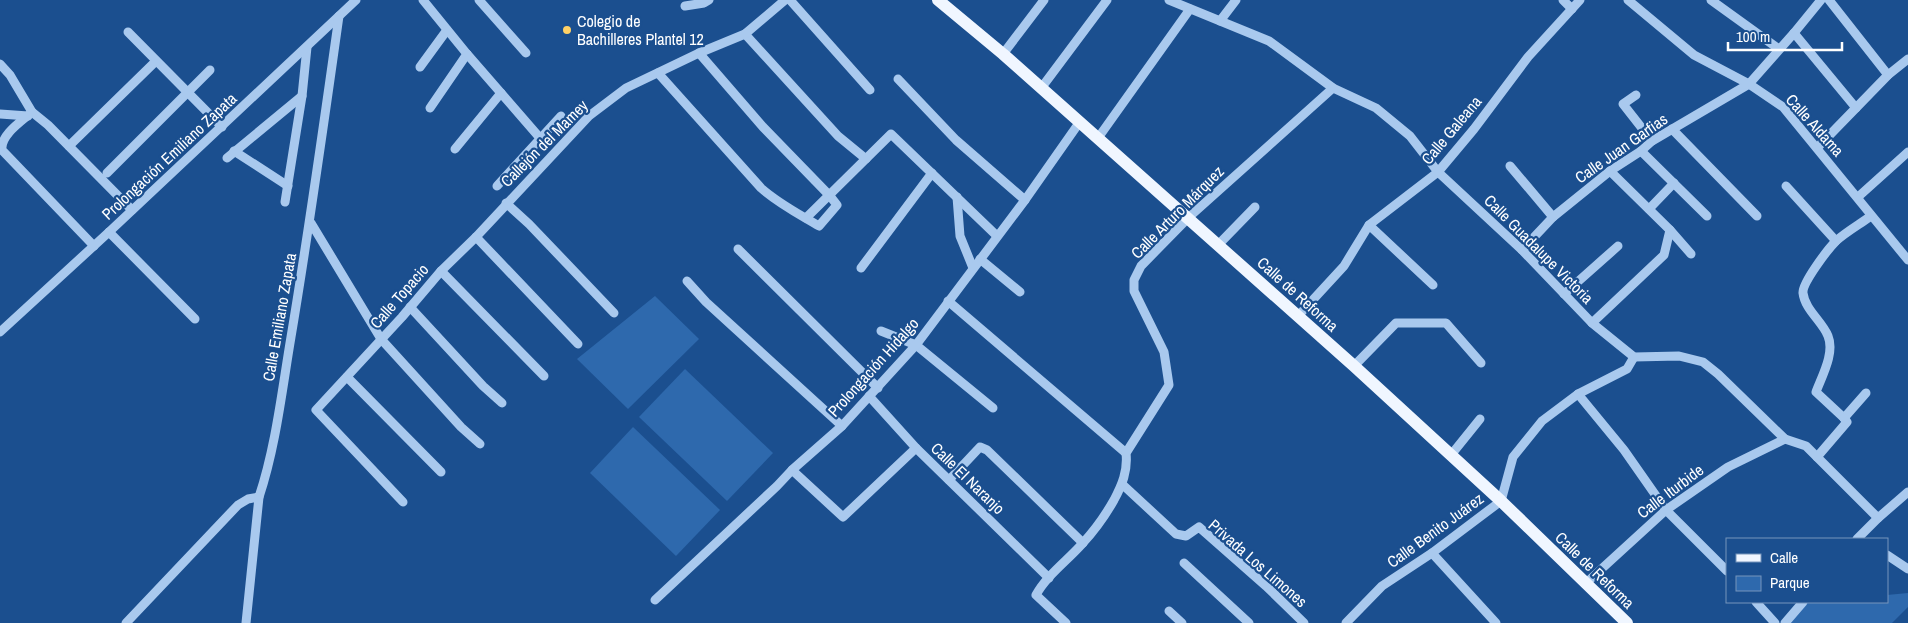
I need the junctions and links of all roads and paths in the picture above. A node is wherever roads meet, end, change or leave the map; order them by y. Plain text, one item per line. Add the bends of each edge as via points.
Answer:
1 (355, 0) edge
2 (423, 0) edge
3 (479, 0) edge
4 (709, 0) edge
5 (785, 0) edge
6 (790, 0) edge
7 (938, 0) edge
8 (1044, 0) edge
9 (1107, 0) edge
10 (1236, 0) edge
11 (1563, 0) edge
12 (1580, 0) edge
13 (1628, 0) edge
14 (1711, 0) edge
15 (1829, 0) edge
16 (1172, 1) edge
17 (1816, 2) edge
18 (685, 6) dead end
19 (1190, 9) junction
20 (1572, 9) junction
21 (339, 16) junction
22 (1220, 21) junction
23 (448, 30) junction
24 (128, 32) dead end
25 (1794, 33) junction
26 (745, 34) junction
27 (307, 47) junction
28 (1780, 49) junction
29 (700, 52) junction
30 (526, 53) dead end
31 (467, 54) junction
32 (1003, 54) junction
33 (1908, 59) edge
34 (156, 61) junction
35 (0, 64) edge
36 (420, 67) dead end
37 (210, 70) dead end
38 (658, 73) junction
39 (1888, 75) junction
40 (898, 78) dead end
41 (1749, 84) junction
42 (1042, 87) junction
43 (1333, 88) junction
44 (870, 90) dead end
45 (188, 93) junction
46 (501, 93) junction
47 (1636, 95) dead end
48 (302, 96) junction
49 (430, 108) dead end
50 (1856, 108) junction
51 (0, 114) edge
52 (30, 114) junction
53 (561, 116) dead end
54 (1079, 122) junction
55 (222, 127) junction
56 (1672, 130) junction
57 (540, 138) junction
58 (1098, 138) junction
59 (1652, 142) junction
60 (69, 146) junction
61 (1817, 148) junction
62 (455, 149) dead end
63 (234, 151) junction
64 (1641, 151) junction
65 (1908, 152) edge
66 (226, 158) dead end
67 (866, 158) junction
68 (1510, 166) dead end
69 (1610, 171) junction
70 (1438, 172) junction
71 (107, 173) dead end
72 (932, 174) junction
73 (1674, 183) junction
74 (288, 186) junction
75 (497, 186) dead end
76 (1786, 186) dead end
77 (830, 196) junction
78 (957, 197) junction
79 (1858, 197) junction
80 (1025, 200) junction
81 (285, 202) dead end
82 (506, 203) junction
83 (1254, 207) dead end
84 (1649, 209) junction
85 (132, 210) junction
86 (1707, 216) dead end
87 (1757, 216) dead end
88 (1871, 216) junction
89 (1553, 217) junction
90 (806, 218) junction
91 (1188, 218) junction
92 (310, 223) junction
93 (1369, 225) junction
94 (1670, 230) junction
95 (109, 232) junction
96 (997, 236) junction
97 (476, 237) junction
98 (1836, 241) junction
99 (1218, 244) junction
100 (94, 246) junction
101 (1618, 246) dead end
102 (738, 250) dead end
103 (1522, 250) junction
104 (1905, 250) edge
105 (1691, 254) dead end
106 (980, 259) junction
107 (1908, 260) edge
108 (861, 268) dead end
109 (973, 268) junction
110 (441, 271) junction
111 (687, 281) dead end
112 (1433, 284) dead end
113 (1020, 292) dead end
114 (1564, 294) junction
115 (948, 301) junction
116 (410, 307) junction
117 (614, 313) dead end
118 (1298, 316) junction
119 (195, 319) dead end
120 (1592, 323) junction
121 (881, 330) dead end
122 (0, 332) edge
123 (381, 339) junction
124 (578, 344) dead end
125 (916, 345) junction
126 (1634, 357) junction
127 (1481, 363) dead end
128 (1354, 366) junction
129 (544, 376) dead end
130 (347, 377) junction
131 (878, 388) junction
132 (1866, 393) dead end
133 (1578, 394) junction
134 (869, 396) junction
135 (502, 402) dead end
136 (993, 408) dead end
137 (1844, 418) junction
138 (1480, 419) dead end
139 (842, 426) junction
140 (1785, 439) junction
141 (480, 444) dead end
142 (916, 448) junction
143 (1126, 453) junction
144 (1451, 455) junction
145 (1817, 457) junction
146 (792, 470) junction
147 (440, 472) dead end
148 (949, 480) junction
149 (1123, 485) junction
150 (1908, 492) edge
151 (259, 497) junction
152 (1501, 501) junction
153 (402, 502) dead end
154 (1666, 510) junction
155 (1878, 518) junction
156 (1861, 538) edge
157 (1083, 543) junction
158 (1432, 554) junction
159 (1888, 555) edge
160 (1184, 563) dead end
161 (1908, 569) edge
162 (1726, 570) edge
163 (1049, 578) junction
164 (1585, 584) junction
165 (655, 600) dead end
166 (1757, 603) edge
167 (1802, 603) edge
168 (1169, 611) dead end
169 (126, 623) edge
170 (246, 623) edge
171 (1066, 623) edge
172 (1182, 623) edge
173 (1249, 623) edge
174 (1304, 623) edge
175 (1346, 623) edge
176 (1496, 623) edge
177 (1627, 623) edge
178 (1775, 623) edge
179 (1785, 623) edge

1 - 21 street, Prolongación Emiliano Zapata
2 - 23 street
3 - 30 street
4 - 18 street
5 - 26 street, Callejón del Mamey
6 - 44 street
7 - 32 main road, Calle de Reforma
8 - 32 street
9 - 42 street
10 - 22 street
11 - 20 street
12 - 20 street, Calle Galeana
13 - 41 street, Calle Aldama via 1694,55
14 - 28 street
15 - 39 street
16 - 19 street, Calle Guadalupe Victoria
17 - 25 street, Calle Juan Garfias
19 - 22 street, Calle Guadalupe Victoria
19 - 58 street
20 - 70 street, Calle Galeana via 1528,57
21 - 27 street, Prolongación Emiliano Zapata
21 - 92 street, Calle Emiliano Zapata
22 - 43 street, Calle Guadalupe Victoria via 1269,42
23 - 31 street
23 - 36 street
24 - 34 street
25 - 28 street, Calle Juan Garfias
25 - 50 street
26 - 29 street, Callejón del Mamey
26 - 67 street via 838,136
27 - 48 street
27 - 55 street, Prolongación Emiliano Zapata
28 - 41 street, Calle Juan Garfias
29 - 38 street, Callejón del Mamey
29 - 77 street via 764,127
31 - 46 street
31 - 49 street
32 - 42 main road, Calle de Reforma
33 - 39 street
34 - 45 street
34 - 60 street
35 - 52 street via 10,75
37 - 45 street
38 - 82 street, Callejón del Mamey via 626,88 588,116
38 - 90 street via 761,188 778,203
39 - 50 street
40 - 80 street via 956,140
41 - 56 street, Calle Juan Garfias
41 - 61 street, Calle Aldama via 1783,107
42 - 54 main road, Calle de Reforma
43 - 70 street, Calle Guadalupe Victoria via 1376,108 1410,136
43 - 91 street, Calle Arturo Márquez
45 - 55 street
45 - 71 street
46 - 57 street
46 - 62 street
47 - 59 street via 1623,104
48 - 63 street
48 - 74 street
50 - 61 street
51 - 52 street
52 - 60 street
52 - 100 street via 6,136 1,144 2,150
53 - 57 street
54 - 58 main road, Calle de Reforma
54 - 80 street, Prolongación Hidalgo
55 - 85 street, Prolongación Emiliano Zapata
56 - 59 street, Calle Juan Garfias
56 - 87 street
57 - 75 street
58 - 91 main road, Calle de Reforma
59 - 64 street, Calle Juan Garfias
60 - 85 street
61 - 79 street, Calle Aldama
63 - 66 street
63 - 74 street
64 - 69 street, Calle Juan Garfias
64 - 73 street
65 - 79 street
67 - 72 street via 891,134
67 - 77 street
68 - 89 street
69 - 84 street
69 - 89 street, Calle Juan Garfias
70 - 93 street, Calle Galeana
70 - 103 street, Calle Guadalupe Victoria
72 - 78 street
72 - 108 street
73 - 84 street
73 - 86 street
74 - 81 street
76 - 98 street
77 - 90 street
77 - 90 street via 837,205 819,226
78 - 96 street
78 - 109 street via 960,236
79 - 88 street, Calle Aldama
80 - 96 street, Prolongación Hidalgo
82 - 97 street, Calle Topacio
82 - 117 street
83 - 99 street
84 - 94 street
85 - 95 street, Prolongación Emiliano Zapata
88 - 98 street
88 - 104 street, Calle Aldama
89 - 103 street, Calle Juan Garfias
91 - 99 main road, Calle de Reforma
91 - 143 street, Calle Arturo Márquez via 1141,266 1134,280 1134,291 1164,352 1169,385
92 - 123 street
92 - 151 street, Calle Emiliano Zapata via 276,424
93 - 112 street
93 - 118 street, Calle Galeana via 1344,266
94 - 105 street
94 - 120 street via 1664,256
95 - 100 street, Prolongación Emiliano Zapata
95 - 119 street
96 - 106 street, Prolongación Hidalgo
97 - 110 street, Calle Topacio
97 - 124 street
98 - 137 street via 1807,280 1803,291 1806,303 1828,337 1830,350 1816,392
99 - 118 main road, Calle de Reforma
100 - 122 street, Prolongación Emiliano Zapata
101 - 114 street
102 - 131 street
103 - 114 street, Calle Guadalupe Victoria
104 - 107 street, Calle Aldama
106 - 109 street, Prolongación Hidalgo
106 - 113 street
109 - 115 street, Prolongación Hidalgo
110 - 116 street, Calle Topacio
110 - 129 street
111 - 139 street
114 - 120 street, Calle Guadalupe Victoria
115 - 125 street, Prolongación Hidalgo
115 - 143 street
116 - 123 street, Calle Topacio
116 - 135 street
118 - 128 main road, Calle de Reforma
120 - 126 street, Calle Guadalupe Victoria
121 - 125 street
123 - 130 street, Calle Topacio
123 - 141 street
125 - 131 street, Prolongación Hidalgo
125 - 136 street
126 - 133 street, Calle Benito Juárez via 1627,369
126 - 140 street via 1679,356 1703,362
127 - 128 street via 1446,322 1396,323
128 - 144 main road, Calle de Reforma
130 - 147 street
130 - 153 street, Calle Topacio via 316,410
131 - 134 street, Prolongación Hidalgo
132 - 137 street
133 - 152 street, Calle Benito Juárez via 1542,421 1513,457
133 - 154 street via 1624,450
134 - 139 street, Prolongación Hidalgo
134 - 142 street, Calle El Naranjo
137 - 145 street via 1847,422
138 - 144 street
139 - 146 street, Prolongación Hidalgo
140 - 145 street via 1806,446
140 - 154 street, Calle Iturbide via 1728,467
142 - 146 street via 843,517
142 - 148 street, Calle El Naranjo
143 - 149 street, Calle Arturo Márquez
144 - 152 main road, Calle de Reforma
145 - 155 street
146 - 165 street, Prolongación Hidalgo
148 - 157 street via 980,447 987,450
148 - 163 street, Calle El Naranjo
149 - 157 street, Calle Arturo Márquez via 1105,518
149 - 174 street, Privada Los Limones via 1176,534 1186,536 1199,527
150 - 155 street
151 - 169 street via 238,505
151 - 170 street, Calle Emiliano Zapata
152 - 158 street, Calle Benito Juárez
152 - 164 main road, Calle de Reforma
154 - 162 street
154 - 164 street, Calle Iturbide
155 - 156 street
157 - 163 street, Calle Arturo Márquez
158 - 175 street, Calle Benito Juárez via 1382,586
158 - 176 street
159 - 161 street
160 - 173 street
163 - 171 street, Calle Arturo Márquez via 1036,595
164 - 177 main road, Calle de Reforma
166 - 178 street
167 - 179 street
168 - 172 street

